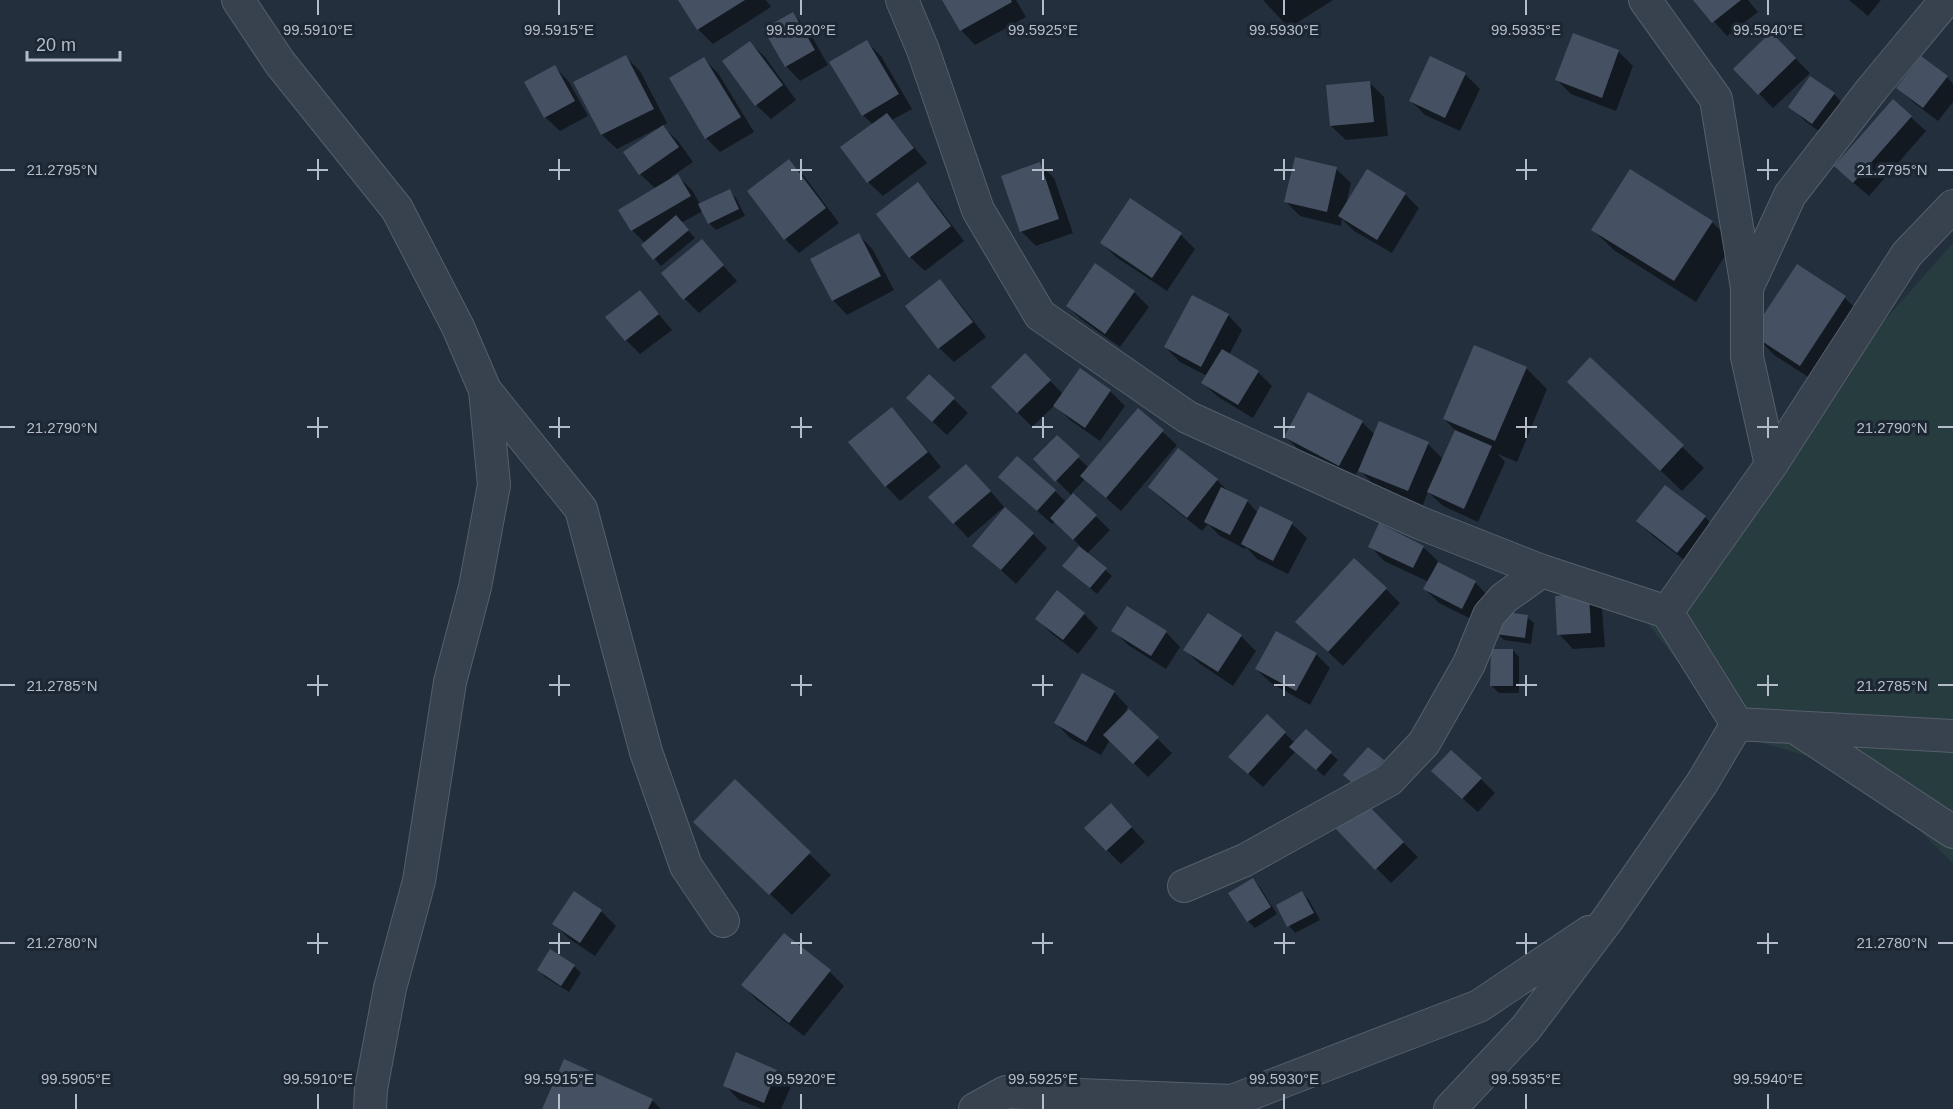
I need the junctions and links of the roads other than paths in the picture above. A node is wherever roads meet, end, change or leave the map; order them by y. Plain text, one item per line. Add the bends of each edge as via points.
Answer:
1 (238, 0) edge
2 (902, 0) edge
3 (1645, 0) edge
4 (1946, 0) edge
5 (1953, 206) edge
6 (1747, 288) junction
7 (485, 390) junction
8 (1771, 465) junction
9 (1542, 571) junction
10 (1667, 612) junction
11 (1737, 724) junction
12 (1796, 728) junction
13 (1953, 736) edge
14 (1953, 832) edge
15 (1184, 886) dead end
16 (1608, 920) junction
17 (723, 921) dead end
18 (370, 1109) edge
19 (975, 1109) edge
20 (1450, 1109) edge

1 - 7 street via 279,63 397,209 458,327
2 - 9 street via 978,210 1040,315 1187,417 1420,523
3 - 6 street via 1716,99
4 - 6 street via 1790,195
5 - 8 street via 1907,254
6 - 8 street via 1747,357
7 - 17 street via 581,509 646,752 686,866
7 - 18 street via 494,485 475,587 450,682 419,881 390,987
8 - 10 street
9 - 10 street
9 - 15 street via 1504,598 1489,615 1469,664 1424,743 1389,780 1245,860
10 - 11 street
11 - 12 street
11 - 16 street via 1702,783
12 - 13 street
12 - 14 street
16 - 19 street via 1479,1006 1232,1101 1006,1092
16 - 20 street via 1526,1028

